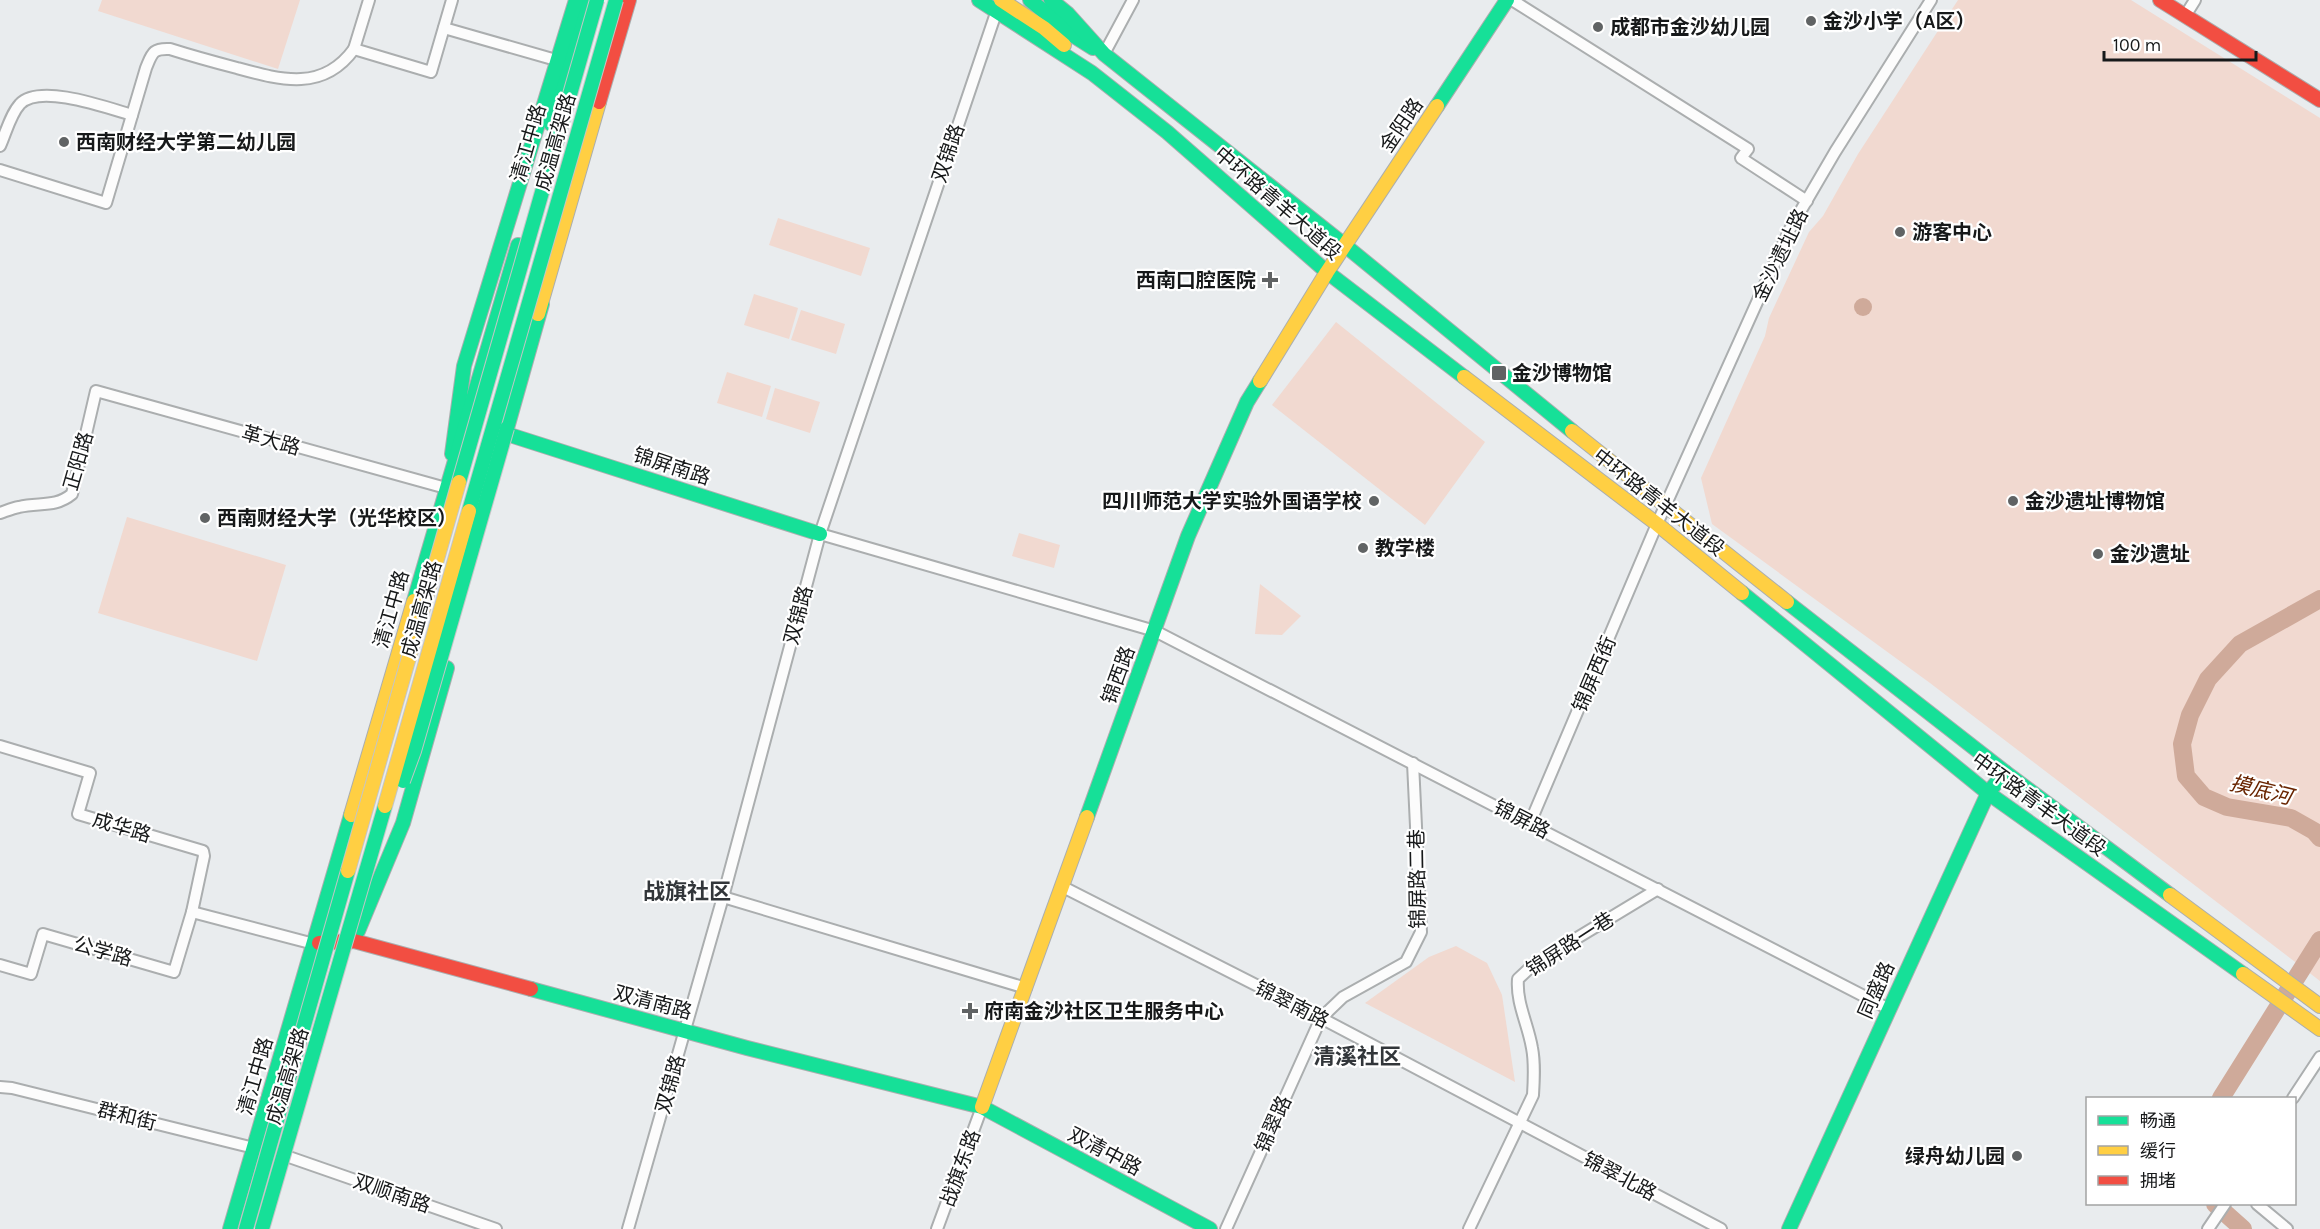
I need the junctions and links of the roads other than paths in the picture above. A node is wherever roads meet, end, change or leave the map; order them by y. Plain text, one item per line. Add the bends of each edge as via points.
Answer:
1 (369, 0) edge
2 (452, 0) edge
3 (576, 0) edge
4 (586, 0) edge
5 (597, 0) edge
6 (616, 0) edge
7 (629, 0) edge
8 (980, 0) edge
9 (1030, 0) edge
10 (1051, 0) edge
11 (1134, 0) edge
12 (1507, 0) edge
13 (1512, 0) edge
14 (1931, 0) edge
15 (2160, 0) edge
16 (2195, 0) edge
17 (999, 5) edge
18 (2185, 16) junction
19 (444, 28) junction
20 (354, 49) junction
21 (1104, 54) junction
22 (556, 60) junction
23 (2320, 100) edge
24 (132, 115) junction
25 (0, 146) edge
26 (0, 170) edge
27 (1807, 201) junction
28 (1344, 246) junction
29 (1327, 272) junction
30 (542, 304) junction
31 (96, 391) joint
32 (510, 432) junction
33 (450, 488) junction
34 (1665, 507) junction
35 (0, 513) edge
36 (1658, 524) junction
37 (820, 534) junction
38 (1155, 631) junction
39 (0, 746) edge
40 (1413, 763) junction
41 (2005, 772) junction
42 (1988, 793) junction
43 (1530, 823) junction
44 (1063, 887) junction
45 (1658, 889) junction
46 (362, 895) junction
47 (723, 897) junction
48 (192, 912) junction
49 (354, 941) junction
50 (314, 944) junction
51 (0, 965) edge
52 (1026, 988) junction
53 (2314, 1002) edge
54 (1889, 1009) junction
55 (1320, 1018) junction
56 (2320, 1029) edge
57 (685, 1031) junction
58 (2320, 1057) edge
59 (0, 1087) edge
60 (2294, 1097) edge
61 (982, 1107) junction
62 (277, 1120) junction
63 (1520, 1123) junction
64 (254, 1148) junction
65 (289, 1157) junction
66 (2223, 1205) edge
67 (2259, 1205) edge
68 (232, 1229) edge
69 (246, 1229) edge
70 (262, 1229) edge
71 (268, 1229) edge
72 (496, 1229) edge
73 (628, 1229) edge
74 (937, 1229) edge
75 (1210, 1229) edge
76 (1226, 1229) edge
77 (1469, 1229) edge
78 (1721, 1229) edge
79 (1790, 1229) edge
80 (2208, 1229) edge
81 (2287, 1229) edge

1 - 20 street
2 - 19 street
3 - 22 main road
4 - 33 main road, 清江中路 via 575,52
4 - 33 main road, bridge via 481,358
5 - 33 main road, 成温高架路, bridge
6 - 46 main road, 成温高架路, bridge
7 - 30 main road
8 - 17 main road, 中环路青羊大道段
9 - 21 main road via 1074,36
10 - 21 main road, 中环路青羊大道段
11 - 21 street
12 - 28 main road, 金阳路
13 - 27 street via 1748,149 1741,158
14 - 27 street, 金沙遗址路
15 - 18 main road
16 - 18 street
17 - 29 main road, 中环路青羊大道段 via 1167,132
17 - 37 street, 双锦路
18 - 23 main road
19 - 20 street via 431,72
19 - 22 street
20 - 24 street via 346,61 327,72 288,81 159,49 152,54
21 - 28 main road, 中环路青羊大道段
22 - 33 main road via 464,366
24 - 25 street via 69,99 27,99 12,118
24 - 26 street via 106,203
27 - 34 street, 金沙遗址路 via 1749,317
28 - 29 main road, 金阳路
28 - 34 main road, 中环路青羊大道段
29 - 36 main road, 中环路青羊大道段
29 - 38 main road, 锦西路 via 1247,402 1188,536
30 - 32 main road
30 - 49 main road via 498,433
31 - 33 street, 革大路
31 - 35 street, 正阳路 via 72,494 54,505 20,506
32 - 37 main road, 锦屏南路
32 - 46 main road, bridge via 414,751
32 - 49 main road via 403,823
33 - 50 main road, 清江中路
33 - 62 main road, 成温高架路, bridge
34 - 36 street, 金沙遗址路
34 - 41 main road, 中环路青羊大道段
36 - 42 main road, 中环路青羊大道段
36 - 43 street, 锦屏西街
37 - 38 street, 锦屏路
37 - 47 street, 双锦路
38 - 40 street, 锦屏路
38 - 44 main road, 锦西路
39 - 48 street, 成华路 via 90,773 78,814 203,851
40 - 43 street, 锦屏路
40 - 55 street, 锦屏路二巷 via 1421,932 1406,962 1343,997
41 - 42 main road, 同盛路
41 - 53 main road, 中环路青羊大道段
42 - 54 main road, 同盛路
42 - 56 main road, 中环路青羊大道段
43 - 45 street, 锦屏路
44 - 52 main road, 锦西路
44 - 55 street, 锦翠南路
45 - 54 street, 锦屏路
45 - 63 street, 锦屏路一巷 via 1534,964 1518,979 1517,993 1535,1071 1533,1095
46 - 70 main road, 成温高架路, bridge
47 - 52 street
47 - 57 street, 双锦路
48 - 50 street
48 - 51 street, 公学路 via 174,972 43,934 31,974
49 - 50 main road, 双清南路
49 - 57 main road, 双清南路
49 - 65 main road
50 - 64 main road, 清江中路
52 - 61 main road, 锦西路
54 - 79 main road, 同盛路
55 - 63 street, 锦翠南路
55 - 76 street, 锦翠路
57 - 61 main road, 双清南路
57 - 73 street, 双锦路
58 - 60 street
59 - 64 street, 群和街
61 - 74 street, 战旗东路
61 - 75 main road, 双清中路
62 - 68 main road, bridge via 249,1174
62 - 69 main road, 成温高架路, bridge
63 - 77 street
63 - 78 street, 锦翠北路
64 - 68 main road, 清江中路
65 - 71 main road
65 - 72 street, 双顺南路
66 - 80 street
67 - 81 street

